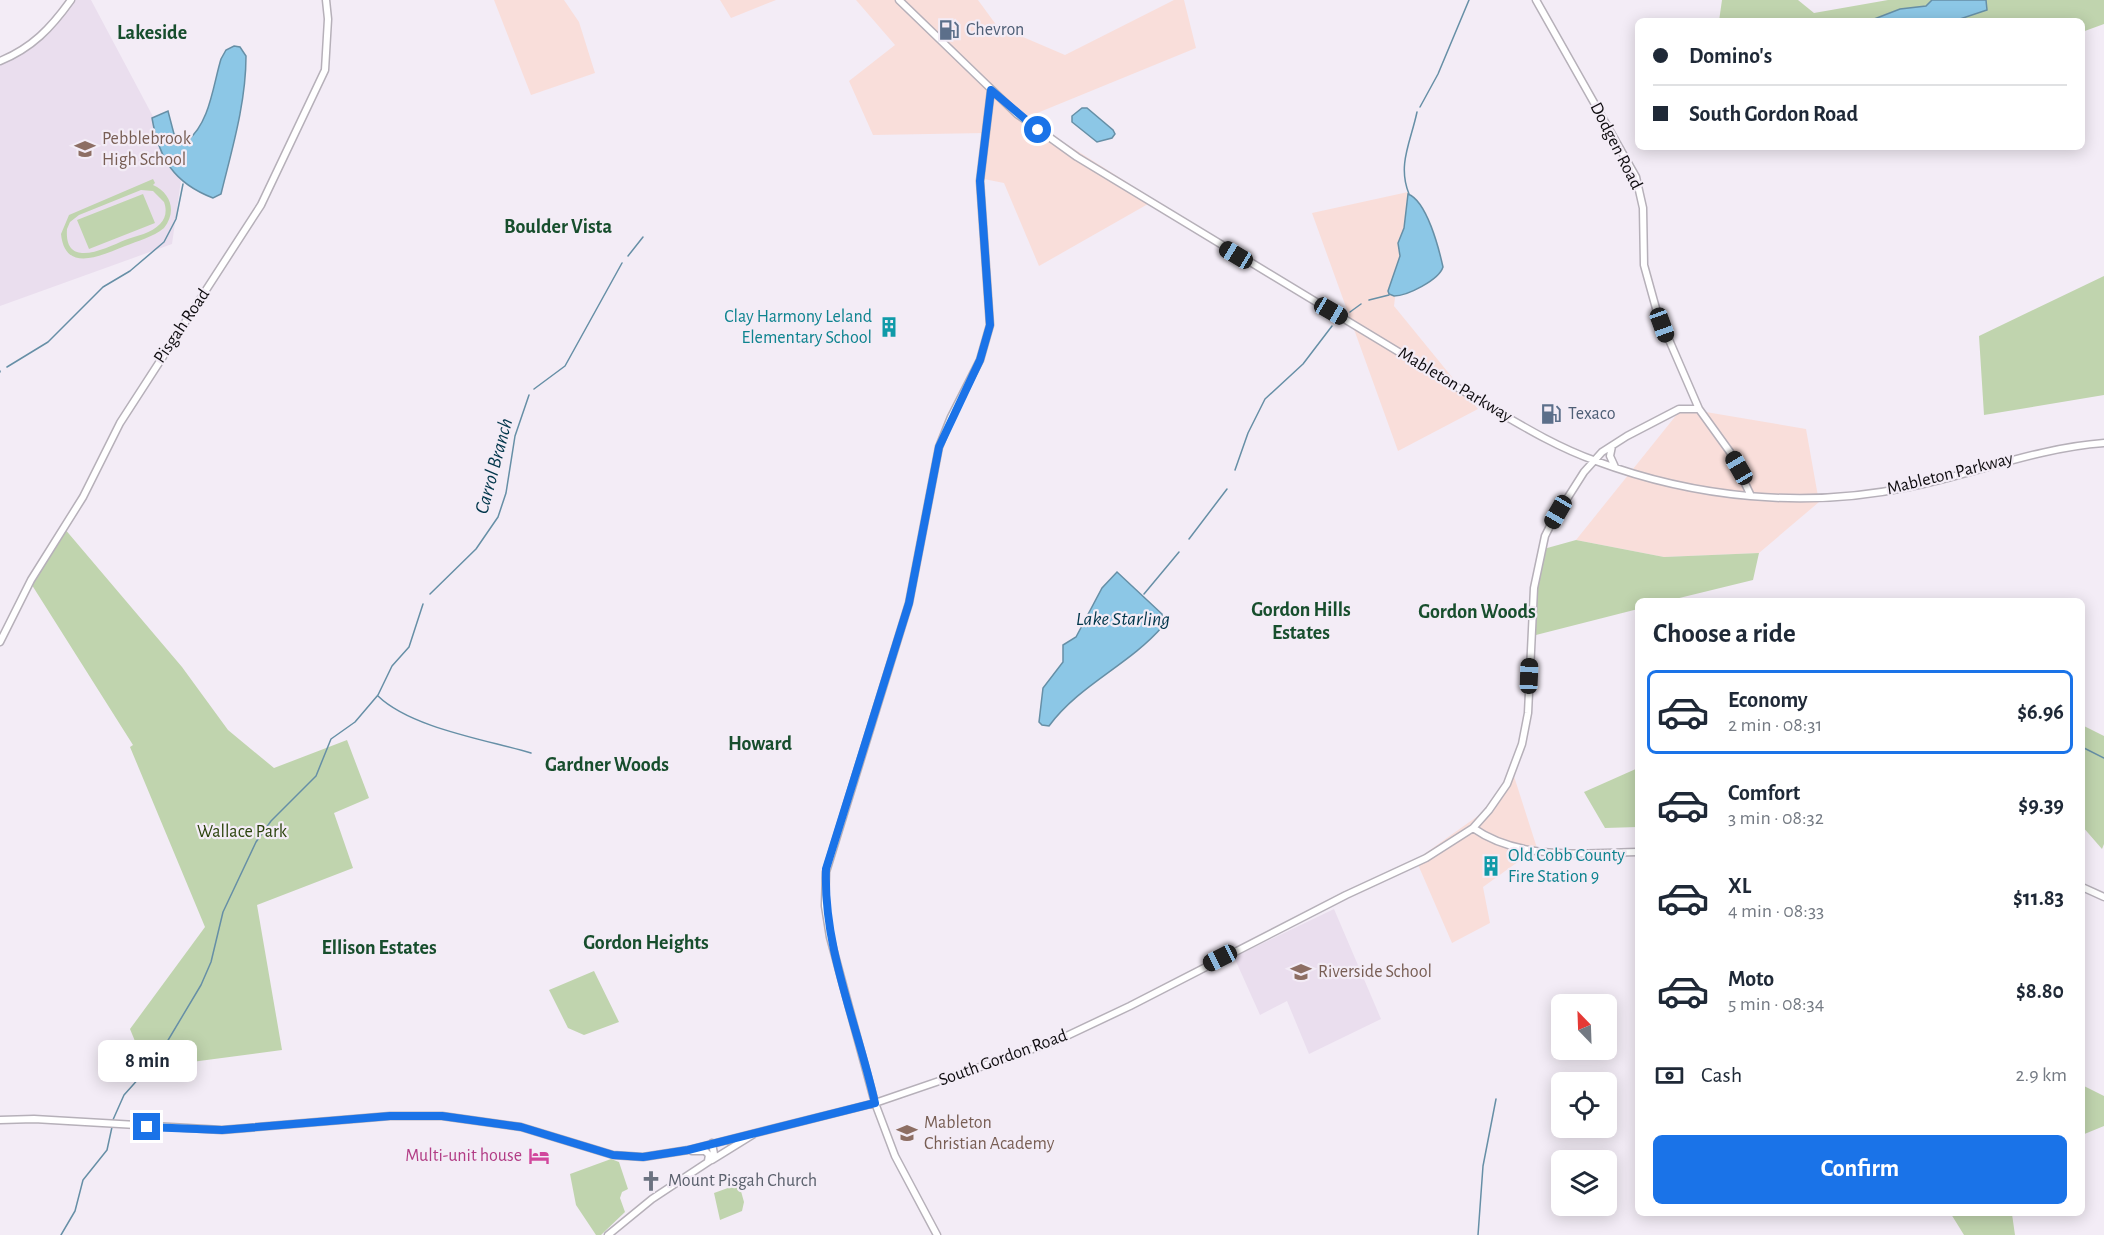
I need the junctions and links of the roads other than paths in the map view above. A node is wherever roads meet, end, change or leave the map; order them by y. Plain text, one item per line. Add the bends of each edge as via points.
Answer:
1 (71, 0) edge
2 (326, 0) edge
3 (899, 0) edge
4 (1536, 0) edge
5 (0, 61) edge
6 (991, 90) junction
7 (1699, 409) junction
8 (2104, 443) edge
9 (1612, 445) junction
10 (1594, 461) junction
11 (1615, 468) junction
12 (1751, 496) junction
13 (0, 642) edge
14 (1473, 828) junction
15 (1635, 852) edge
16 (2085, 888) edge
17 (2104, 897) edge
18 (875, 1103) junction
19 (0, 1119) edge
20 (762, 1130) junction
21 (712, 1143) junction
22 (688, 1150) junction
23 (706, 1164) junction
24 (608, 1235) edge
25 (937, 1235) edge

1 - 5 street via 32,44
2 - 13 street, Pisgah Road via 325,70 261,205 125,414 82,497 31,579
3 - 6 street, Mableton Parkway
4 - 7 street, Dodgen Road via 1636,177 1643,208 1643,256 1651,293
6 - 10 street, Mableton Parkway via 1051,140 1101,172 1492,408
6 - 18 street via 980,181 990,325 980,360 939,447 909,603 826,869 825,906 830,938
7 - 9 street, South Gordon Road via 1679,410
7 - 12 street, Dodgen Road via 1730,452
8 - 12 street, Mableton Parkway via 2041,452 1901,489 1846,496
9 - 10 street, South Gordon Road
9 - 11 street via 1610,456
10 - 11 street, Mableton Parkway
10 - 14 street, South Gordon Road via 1545,536 1534,588 1528,713 1522,744 1507,784
11 - 12 street, Mableton Parkway via 1688,488
14 - 15 street via 1503,845 1521,849
14 - 18 street, South Gordon Road via 1426,858 1317,909 1098,1022 1056,1041
16 - 17 street
18 - 20 street, South Gordon Road
18 - 25 street via 900,1166
19 - 22 street, South Gordon Road via 222,1130 390,1116 442,1116 543,1132 613,1155 643,1157
20 - 21 street, South Gordon Road
20 - 23 street
21 - 22 street, South Gordon Road
21 - 23 street via 713,1158
22 - 23 street via 705,1151 710,1155
23 - 24 street

